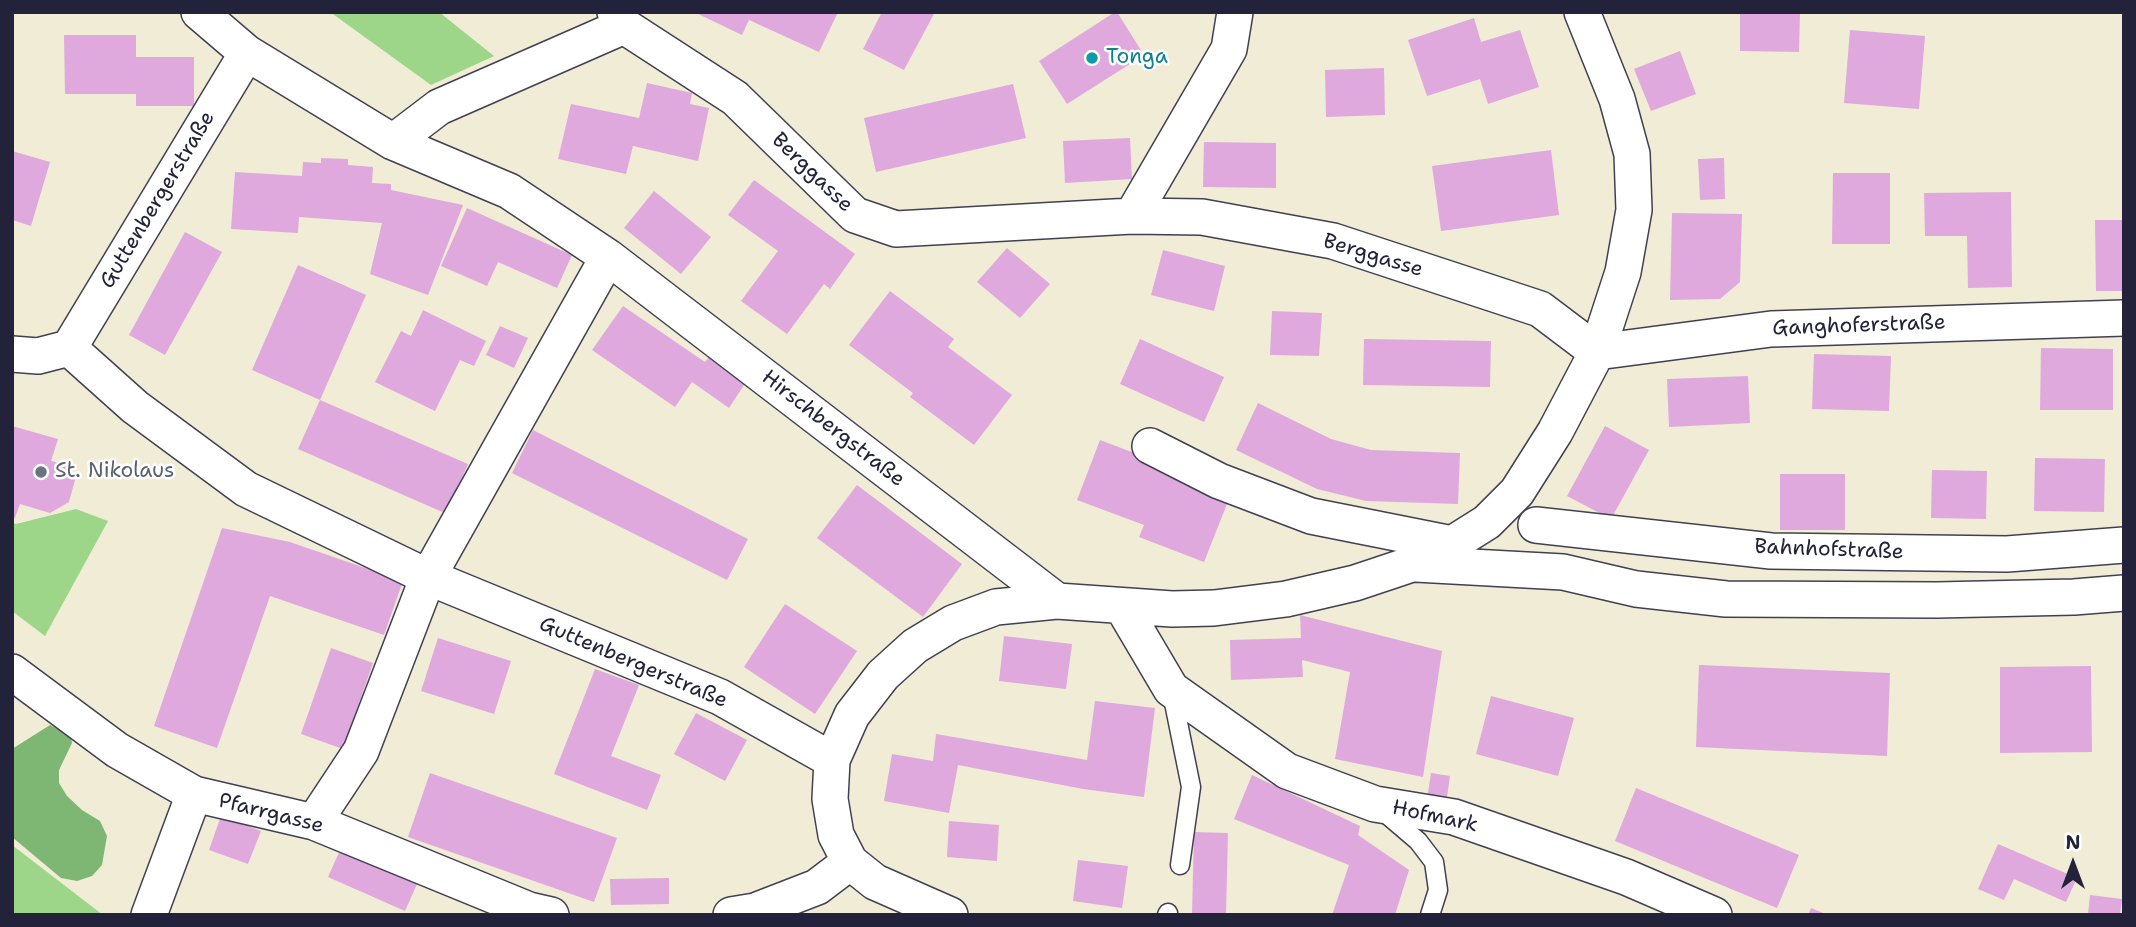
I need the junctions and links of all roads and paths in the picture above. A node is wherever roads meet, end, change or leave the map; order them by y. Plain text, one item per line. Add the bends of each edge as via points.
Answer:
1 (199, 12) edge
2 (1235, 12) edge
3 (1582, 12) edge
4 (620, 19) edge
5 (247, 53) junction
6 (393, 142) junction
7 (1132, 216) junction
8 (608, 257) junction
9 (2124, 318) edge
10 (69, 348) junction
11 (1597, 352) junction
12 (12, 354) edge
13 (1150, 446) dead end
14 (1517, 492) junction
15 (1536, 526) junction
16 (1452, 544) junction
17 (2124, 545) edge
18 (1412, 564) junction
19 (1563, 572) junction
20 (428, 577) junction
21 (2124, 593) edge
22 (1057, 601) junction
23 (1122, 606) junction
24 (12, 672) edge
25 (1171, 690) junction
26 (832, 760) junction
27 (194, 794) junction
28 (1375, 804) junction
29 (314, 822) junction
30 (850, 862) junction
31 (1180, 865) dead end
32 (149, 915) edge
33 (551, 915) edge
34 (731, 915) edge
35 (950, 915) edge
36 (1430, 915) edge
37 (1714, 915) edge

1 - 5 street, Hirschbergstraße
2 - 7 street via 1229,49
3 - 11 street via 1617,99 1632,154 1634,210 1623,272
4 - 6 street via 439,107
4 - 7 street, Berggasse via 735,98 855,215 896,229
5 - 6 street, Hirschbergstraße
5 - 10 street, Guttenbergerstraße
6 - 8 street, Hirschbergstraße via 509,191
7 - 11 street, Berggasse via 1202,216 1333,241 1539,309
8 - 20 street
8 - 22 street, Hirschbergstraße
9 - 11 street, Ganghoferstraße via 1771,329
10 - 12 street via 38,356
10 - 20 street, Guttenbergerstraße via 135,407 246,489
11 - 14 street
13 - 16 street via 1219,481 1311,516
14 - 15 street
14 - 16 street via 1487,522
15 - 17 street, Bahnhofstraße via 1771,551 2007,554
15 - 19 street
16 - 18 street
18 - 19 street
18 - 23 street via 1286,599 1214,608
19 - 21 street via 1636,589 1726,599 1937,600
20 - 26 street, Guttenbergerstraße via 720,698
20 - 29 street via 361,751
22 - 23 street
22 - 26 street via 996,607 953,623 915,646 883,675 852,715
23 - 25 street
24 - 27 street, Pfarrgasse via 117,750
25 - 28 street, Hofmark via 1287,772
25 - 31 lane via 1191,787
26 - 30 street via 830,799 836,835
27 - 29 street, Pfarrgasse
27 - 32 street
28 - 36 lane via 1418,841 1434,862 1438,890
28 - 37 street, Hofmark via 1454,817 1626,877
29 - 33 street, Pfarrgasse
30 - 34 street via 817,887 755,911
30 - 35 street via 875,883

